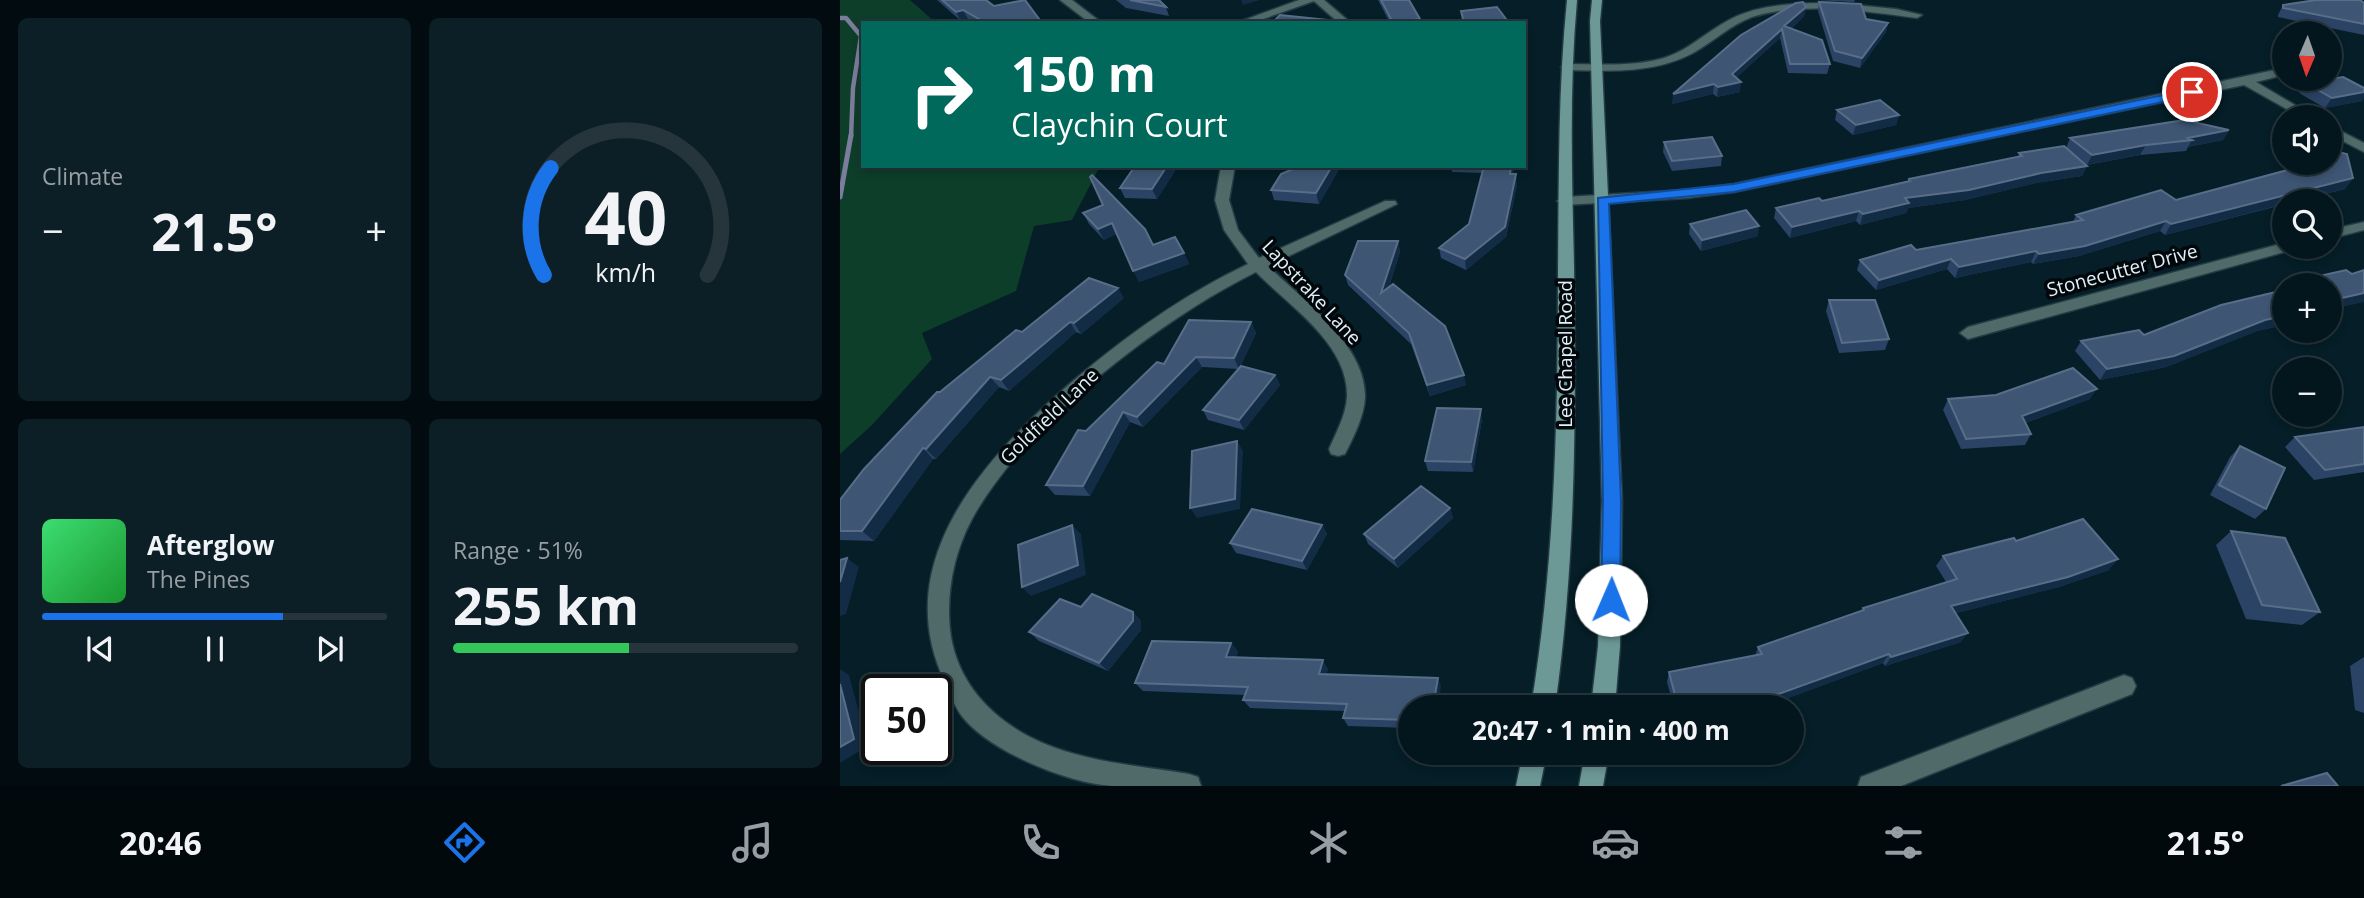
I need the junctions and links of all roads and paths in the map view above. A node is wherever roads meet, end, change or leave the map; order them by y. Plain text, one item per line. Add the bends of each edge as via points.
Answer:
1 (1065, 0) edge
2 (1309, 0) edge
3 (1318, 0) edge
4 (1572, 0) edge
5 (1597, 0) edge
6 (1917, 15) dead end
7 (1094, 21) edge
8 (1247, 21) edge
9 (1344, 21) edge
10 (1567, 67) junction
11 (1597, 67) junction
12 (2272, 74) edge
13 (2246, 81) junction
14 (2288, 105) edge
15 (2342, 136) edge
16 (2364, 148) edge
17 (1227, 168) edge
18 (1564, 201) junction
19 (1603, 201) junction
20 (1390, 204) dead end
21 (2364, 226) edge
22 (2342, 232) edge
23 (2272, 251) edge
24 (1259, 264) junction
25 (1968, 333) dead end
26 (1338, 449) dead end
27 (2124, 686) dead end
28 (1545, 695) edge
29 (1604, 695) edge
30 (1532, 765) edge
31 (1595, 765) edge
32 (1189, 786) edge
33 (1528, 786) edge
34 (1591, 786) edge
35 (1870, 786) edge

1 - 7 street
2 - 8 street
3 - 9 street
4 - 10 main road, Lee Chapel Road
5 - 11 main road
6 - 11 street via 1838,5 1771,9 1722,27 1692,50 1670,59
10 - 11 street
10 - 18 main road, Lee Chapel Road
11 - 19 main road
12 - 13 street
13 - 14 street
13 - 19 street via 1734,188
15 - 16 street
17 - 24 street, Lapstrake Lane via 1220,195 1224,219
18 - 19 street
18 - 28 main road, Lee Chapel Road via 1559,597
19 - 29 main road via 1612,501
20 - 24 street, Goldfield Lane
21 - 22 street
23 - 25 street, Stonecutter Drive
24 - 26 street, Lapstrake Lane via 1339,346 1350,365 1355,407
24 - 32 street, Goldfield Lane via 1219,284 1128,344 1027,432 966,509 944,563 939,594 938,623 948,665 971,708 996,729 1041,755 1081,768
27 - 35 street
30 - 33 main road
31 - 34 main road

